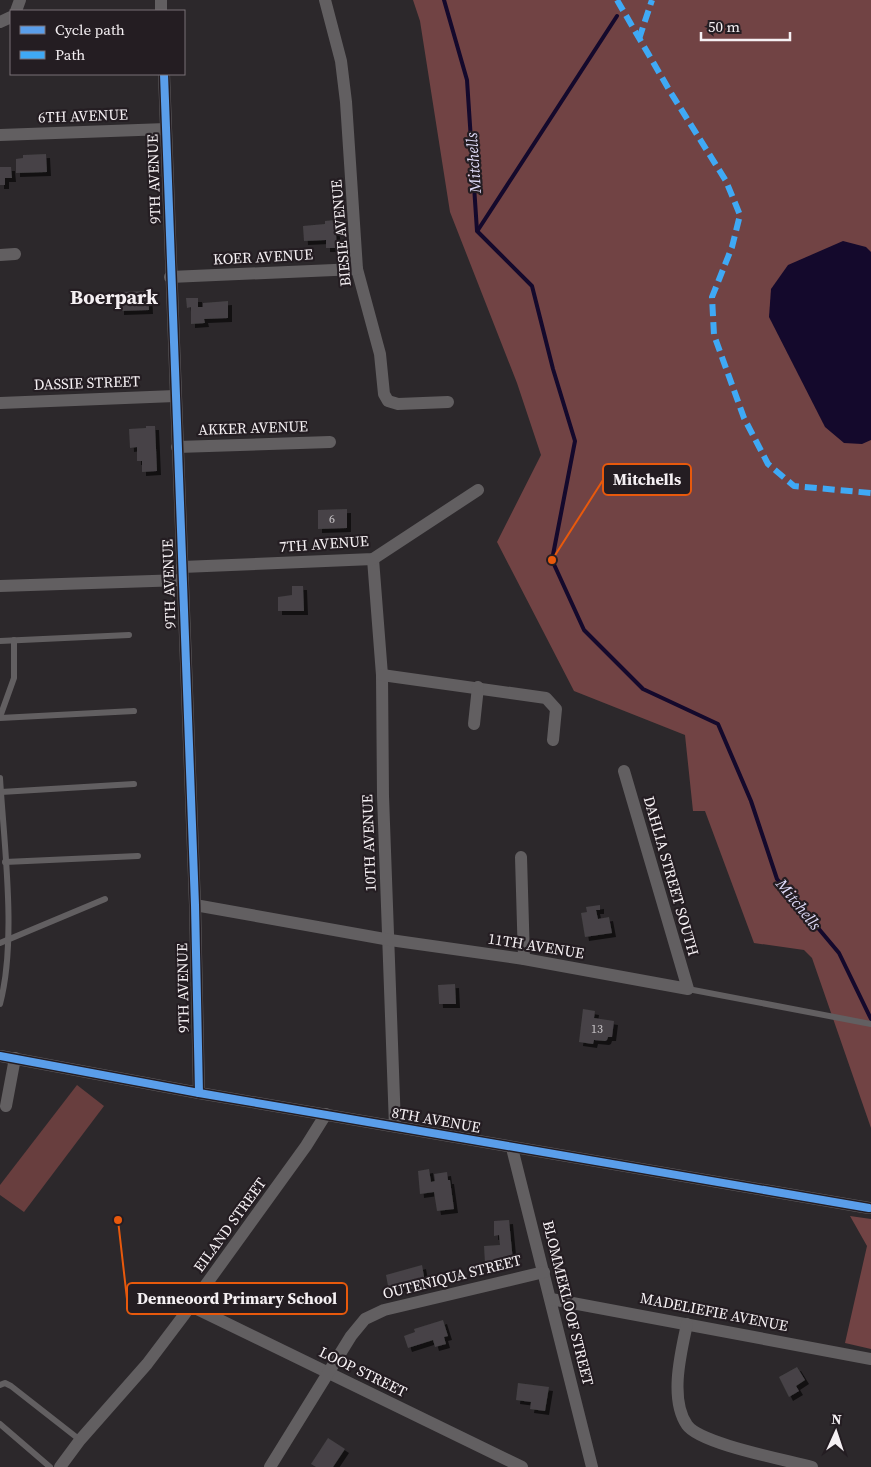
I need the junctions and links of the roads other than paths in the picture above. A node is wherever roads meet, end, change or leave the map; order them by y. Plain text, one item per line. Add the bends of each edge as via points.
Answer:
1 (325, 0) edge
2 (164, 75) edge
3 (166, 129) junction
4 (0, 134) edge
5 (15, 254) dead end
6 (0, 255) edge
7 (357, 269) junction
8 (170, 277) junction
9 (175, 396) junction
10 (448, 402) dead end
11 (0, 403) edge
12 (330, 442) dead end
13 (177, 447) junction
14 (478, 490) dead end
15 (373, 559) junction
16 (183, 573) junction
17 (0, 586) edge
18 (129, 635) dead end
19 (14, 640) junction
20 (0, 641) edge
21 (382, 675) junction
22 (478, 687) junction
23 (134, 711) dead end
24 (0, 717) edge
25 (474, 724) dead end
26 (553, 740) dead end
27 (624, 771) dead end
28 (0, 778) edge
29 (134, 784) dead end
30 (1, 792) edge
31 (2, 832) edge
32 (138, 856) dead end
33 (521, 857) dead end
34 (5, 862) junction
35 (105, 899) dead end
36 (4, 904) edge
37 (195, 905) junction
38 (7, 940) junction
39 (390, 940) junction
40 (0, 943) edge
41 (524, 959) junction
42 (688, 989) junction
43 (0, 1004) edge
44 (868, 1023) edge
45 (0, 1056) edge
46 (15, 1058) junction
47 (199, 1093) junction
48 (8, 1106) edge
49 (326, 1114) junction
50 (395, 1126) junction
51 (512, 1148) junction
52 (868, 1208) dead end
53 (544, 1272) junction
54 (551, 1299) junction
55 (191, 1306) junction
56 (687, 1324) junction
57 (871, 1359) edge
58 (329, 1374) junction
59 (0, 1385) edge
60 (0, 1424) edge
61 (80, 1440) junction
62 (50, 1467) edge
63 (60, 1467) edge
64 (270, 1467) edge
65 (522, 1467) edge
66 (592, 1467) edge
67 (812, 1467) edge

1 - 7 street, BIESIE AVENUE via 341,61 346,102
2 - 3 street, 9TH AVENUE
3 - 4 street, 6TH AVENUE
3 - 8 street, 9TH AVENUE
5 - 6 street
7 - 8 street, KOER AVENUE
7 - 10 street, BIESIE AVENUE via 380,354 386,399 398,404
8 - 9 street, 9TH AVENUE
9 - 11 street, DASSIE STREET
9 - 13 street, 9TH AVENUE
12 - 13 street, AKKER AVENUE
13 - 16 street, 9TH AVENUE
14 - 15 street, 7TH AVENUE
15 - 16 street, 7TH AVENUE
15 - 21 street, 10TH AVENUE
16 - 17 street, 7TH AVENUE
16 - 37 street, 9TH AVENUE
18 - 19 lane
19 - 20 lane
19 - 24 lane via 15,672
21 - 22 street
21 - 39 street, 10TH AVENUE via 383,796
22 - 25 street
22 - 26 street via 546,698 556,709
23 - 24 lane
27 - 42 street, DAHLIA STREET SOUTH
28 - 30 lane
29 - 30 lane
30 - 31 lane
31 - 34 lane
32 - 34 lane
33 - 41 street
34 - 36 lane
35 - 38 lane
36 - 38 lane
37 - 39 street, 11TH AVENUE
37 - 47 street, 9TH AVENUE
38 - 40 lane
38 - 43 lane via 7,977
39 - 41 street, 11TH AVENUE
39 - 50 street, 10TH AVENUE
41 - 42 street, 11TH AVENUE
42 - 44 lane, 11TH AVENUE
45 - 46 street, 8TH AVENUE
46 - 47 street, 8TH AVENUE
46 - 48 street
47 - 49 street, 8TH AVENUE
49 - 50 street, 8TH AVENUE
49 - 55 street, EILAND STREET
50 - 51 street, 8TH AVENUE
51 - 52 street, 8TH AVENUE
51 - 53 street, BLOMMEKLOOF STREET
53 - 54 street, BLOMMEKLOOF STREET
53 - 58 street, OUTENIQUA STREET via 369,1316 356,1328
54 - 56 street, MADELIEFIE AVENUE
54 - 66 street, BLOMMEKLOOF STREET
55 - 58 street, LOOP STREET
55 - 61 street, EILAND STREET via 147,1364
56 - 57 street, MADELIEFIE AVENUE
56 - 67 street via 678,1384 681,1411 689,1427 710,1440
58 - 64 street, OUTENIQUA STREET
58 - 65 street, LOOP STREET
59 - 61 lane via 12,1386
60 - 62 lane
61 - 63 street, EILAND STREET

